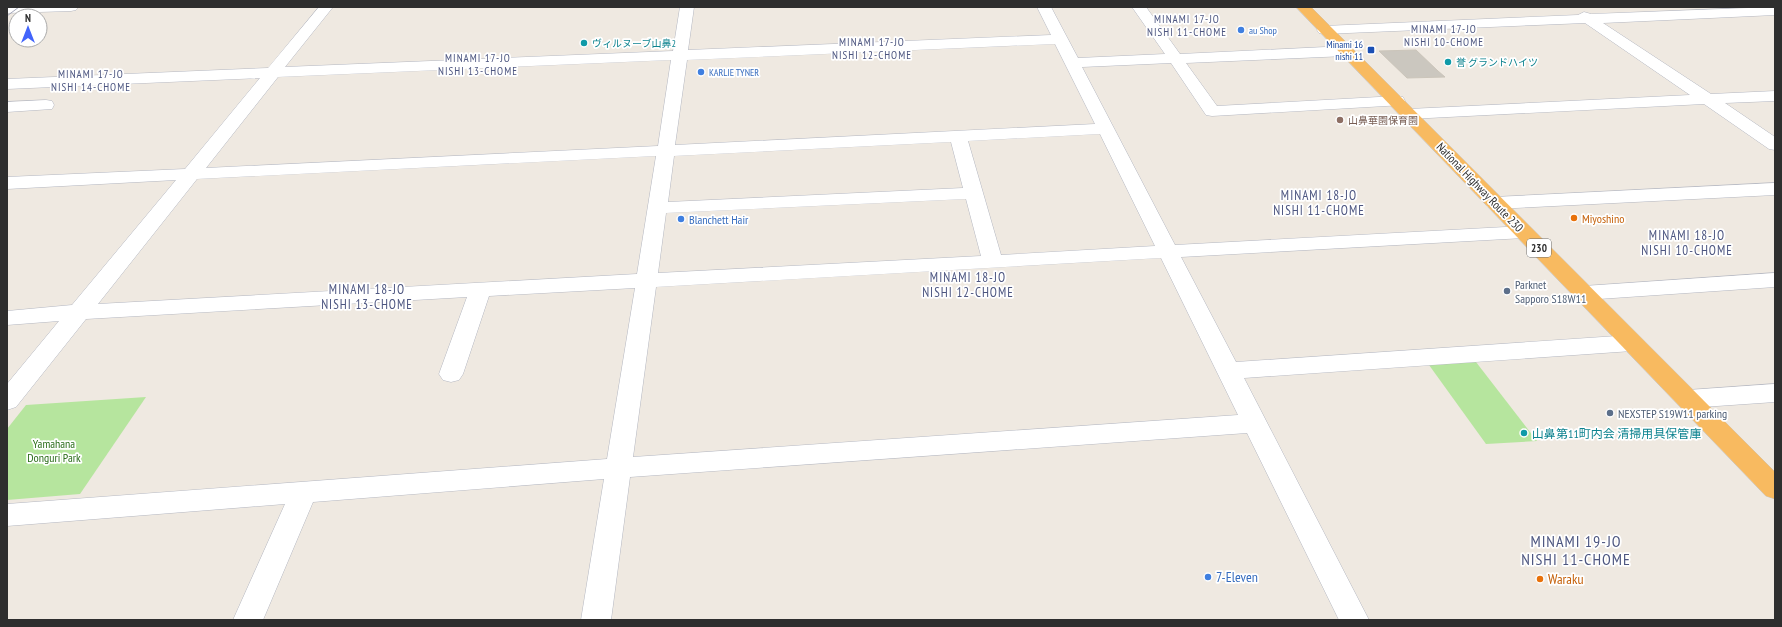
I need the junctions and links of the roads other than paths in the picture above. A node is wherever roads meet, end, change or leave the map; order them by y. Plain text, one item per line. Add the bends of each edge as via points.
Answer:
1 (72, 7) edge
2 (326, 7) edge
3 (687, 7) edge
4 (1044, 7) edge
5 (1140, 7) edge
6 (1302, 7) edge
7 (1571, 7) edge
8 (27, 8) edge
9 (1775, 11) edge
10 (1588, 18) junction
11 (1324, 30) junction
12 (1060, 39) junction
13 (1346, 51) junction
14 (680, 55) junction
15 (1175, 59) junction
16 (1073, 63) junction
17 (273, 73) junction
18 (7, 84) edge
19 (1775, 96) edge
20 (1707, 99) junction
21 (46, 105) dead end
22 (7, 108) edge
23 (1403, 108) junction
24 (1106, 129) junction
25 (958, 136) junction
26 (1775, 145) edge
27 (666, 151) junction
28 (192, 174) junction
29 (7, 183) edge
30 (1775, 189) edge
31 (974, 193) junction
32 (1495, 203) junction
33 (658, 208) junction
34 (1524, 232) junction
35 (1168, 252) junction
36 (993, 262) junction
37 (1775, 280) edge
38 (647, 281) junction
39 (480, 290) junction
40 (1584, 293) junction
41 (79, 312) junction
42 (7, 318) edge
43 (1632, 343) junction
44 (1228, 371) junction
45 (451, 374) dead end
46 (16, 379) edge
47 (1775, 393) edge
48 (1688, 400) junction
49 (7, 401) edge
50 (1254, 423) junction
51 (619, 468) junction
52 (1775, 489) edge
53 (304, 492) junction
54 (7, 515) edge
55 (248, 620) edge
56 (596, 620) edge
57 (1354, 620) edge

1 - 8 street
2 - 17 street
3 - 14 street
4 - 12 street
5 - 15 street
6 - 11 highway, National Highway Route 230 / 230
7 - 10 street
9 - 10 street
10 - 11 street
10 - 20 street
11 - 13 highway, National Highway Route 230 / 230
12 - 14 street
12 - 16 street
13 - 15 street
13 - 23 highway, National Highway Route 230 / 230
14 - 17 street
14 - 27 street
15 - 16 street
15 - 23 street via 1212,111
16 - 24 street
17 - 18 street
17 - 28 street
19 - 20 street
20 - 23 street
20 - 26 street
21 - 22 street
23 - 32 highway, National Highway Route 230 / 230
24 - 25 street
24 - 35 street
25 - 27 street
25 - 31 street
27 - 28 street
27 - 33 street
28 - 29 street
28 - 41 street
30 - 32 street
31 - 33 street
31 - 36 street
32 - 34 highway, National Highway Route 230 / 230
33 - 38 street
34 - 35 street
34 - 40 highway, National Highway Route 230 / 230
35 - 36 street
35 - 44 street
36 - 38 street
37 - 40 street
38 - 39 street
38 - 51 street
39 - 41 street
39 - 45 street
40 - 43 highway, National Highway Route 230 / 230
41 - 42 street
41 - 46 street
43 - 44 street
43 - 48 highway, National Highway Route 230 / 230
44 - 50 street
46 - 49 street
47 - 48 street
48 - 52 highway, National Highway Route 230 / 230
50 - 51 street
50 - 57 street
51 - 53 street
51 - 56 street
53 - 54 street
53 - 55 street

